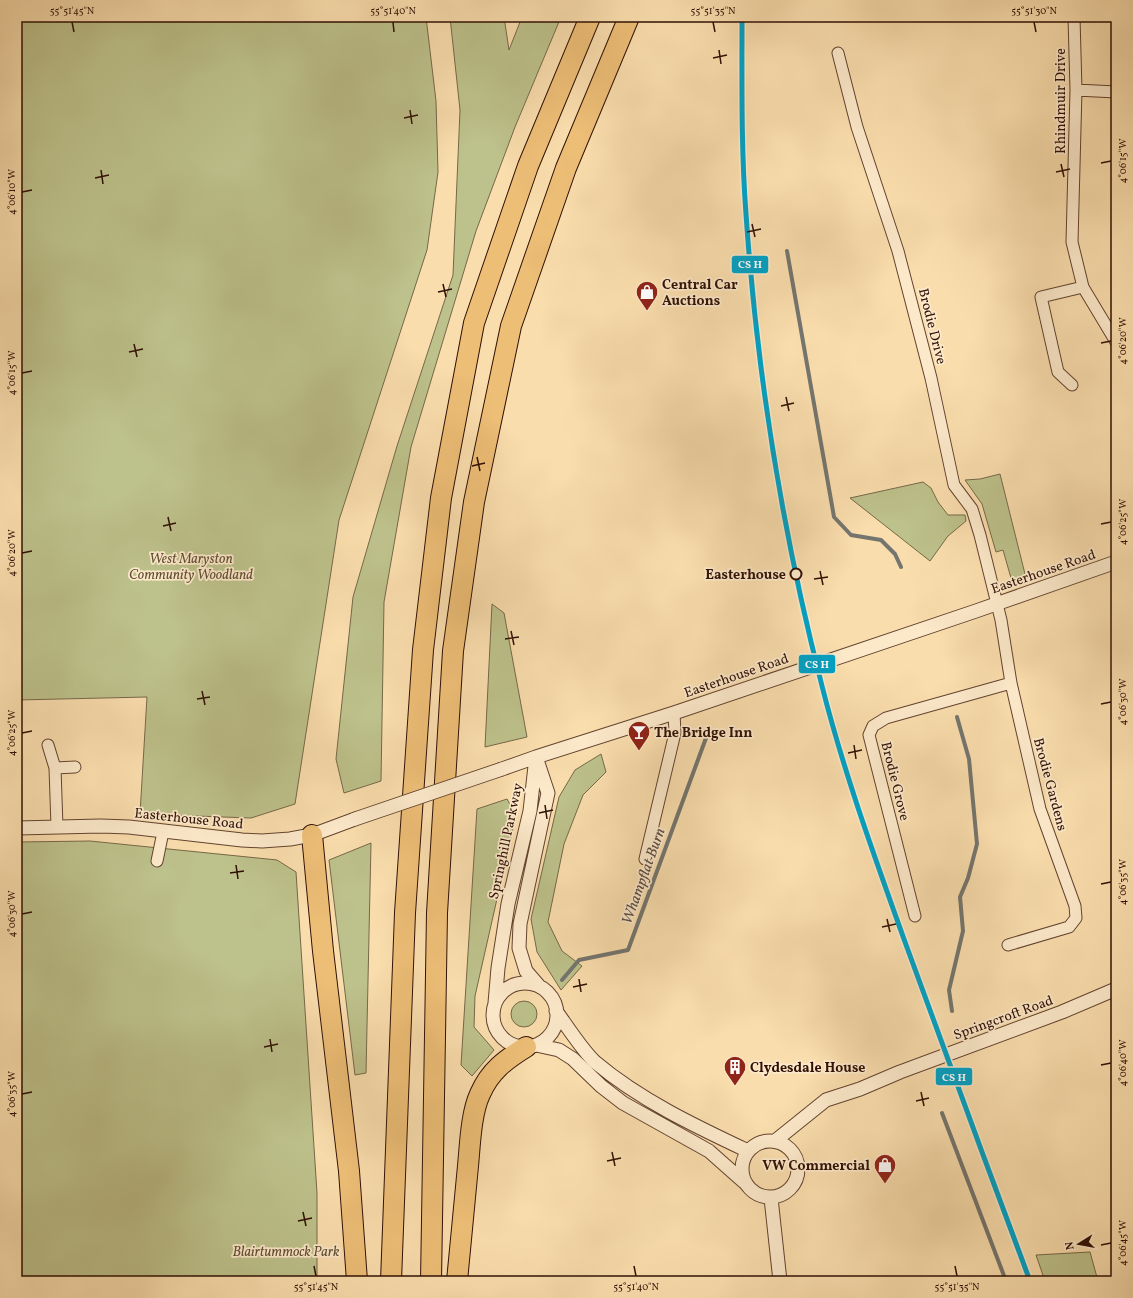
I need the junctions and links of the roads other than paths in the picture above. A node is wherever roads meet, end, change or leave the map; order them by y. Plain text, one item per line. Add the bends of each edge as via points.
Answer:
1 (590, 17) edge
2 (629, 17) edge
3 (1074, 17) edge
4 (838, 53) dead end
5 (1076, 90) junction
6 (1116, 92) edge
7 (1083, 287) junction
8 (1116, 342) edge
9 (1072, 385) dead end
10 (1116, 562) edge
11 (997, 604) junction
12 (1011, 683) junction
13 (674, 713) junction
14 (48, 745) dead end
15 (536, 757) junction
16 (75, 767) dead end
17 (55, 768) junction
18 (57, 827) junction
19 (17, 828) edge
20 (163, 832) junction
21 (312, 835) junction
22 (646, 858) dead end
23 (157, 861) dead end
24 (915, 916) dead end
25 (1008, 945) dead end
26 (539, 986) junction
27 (1116, 989) edge
28 (495, 1002) junction
29 (556, 1011) junction
30 (531, 1046) junction
31 (775, 1141) junction
32 (748, 1151) junction
33 (744, 1182) junction
34 (771, 1198) junction
35 (357, 1281) edge
36 (391, 1281) edge
37 (431, 1281) edge
38 (457, 1281) edge
39 (780, 1281) edge

1 - 36 highway via 528,166 474,323 441,498 423,650 405,913
2 - 37 highway via 566,168 511,326 474,502 453,651 437,913
3 - 5 street, Rhindmuir Drive
4 - 11 street, Brodie Drive via 857,127 898,251 931,378 954,485 972,509
5 - 6 street
5 - 7 street, Rhindmuir Drive via 1072,242
7 - 8 street, Rhindmuir Drive
7 - 9 street via 1041,297 1058,372
10 - 11 street, Easterhouse Road
11 - 12 street, Brodie Gardens
11 - 13 street, Easterhouse Road
12 - 24 street, Brodie Grove via 886,718 873,726 869,735
12 - 25 street, Brodie Gardens via 1040,809 1075,906 1076,918 1069,927
13 - 15 street, Easterhouse Road
13 - 22 street via 675,733
14 - 17 street
15 - 21 street, Easterhouse Road, bridge
15 - 26 street, Springhill Parkway via 548,793 520,924 519,948 526,971
15 - 28 street, Springhill Parkway via 530,811 506,918
16 - 17 street
17 - 18 street
18 - 19 street, Easterhouse Road
18 - 20 street, Easterhouse Road via 129,827
20 - 21 street, Easterhouse Road via 262,841
20 - 23 street
21 - 35 highway via 349,1171
26 - 28 street via 518,983 504,990
26 - 29 street, Springhill Parkway via 548,992 554,1001
27 - 31 street, Springcroft Road via 1062,1012 826,1100
28 - 30 street, Springhill Parkway via 493,1013 498,1033 505,1041 515,1046
29 - 30 street via 556,1022 552,1031 545,1040
29 - 32 street, Springhill Parkway via 594,1061 640,1095 691,1124
30 - 33 street, Springhill Parkway via 560,1050 623,1103 709,1151
30 - 38 highway via 496,1068 479,1095 469,1149
31 - 32 street via 760,1142
31 - 34 street via 784,1144 796,1157 798,1175 788,1191
32 - 33 street via 743,1158
33 - 34 street via 756,1194
34 - 39 street

